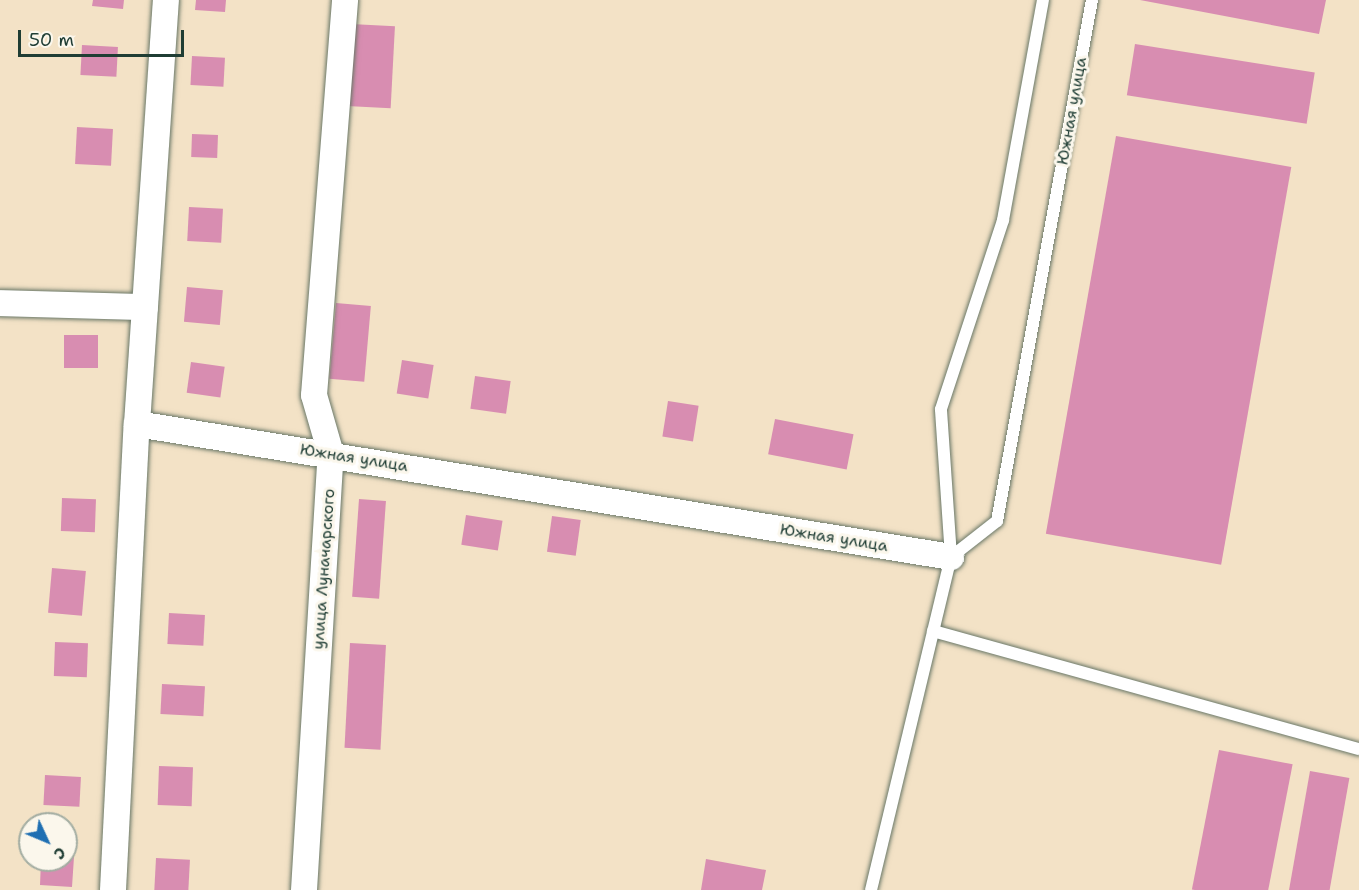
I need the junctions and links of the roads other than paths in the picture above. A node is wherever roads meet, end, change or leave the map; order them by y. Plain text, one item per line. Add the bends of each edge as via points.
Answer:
1 (166, 0) edge
2 (345, 0) edge
3 (1044, 0) edge
4 (1092, 0) edge
5 (0, 303) edge
6 (145, 307) junction
7 (137, 424) junction
8 (331, 454) junction
9 (951, 557) junction
10 (933, 631) junction
11 (1359, 749) edge
12 (113, 890) edge
13 (303, 890) edge
14 (871, 890) edge

1 - 6 street
2 - 8 street, улица Луначарского via 314,395
3 - 9 lane via 1003,220 942,409
4 - 9 lane, Южная улица via 996,521
5 - 6 street
6 - 7 street
7 - 8 street, Южная улица
7 - 12 street
8 - 9 street, Южная улица
8 - 13 street, улица Луначарского
9 - 10 lane
10 - 11 lane
10 - 14 lane

